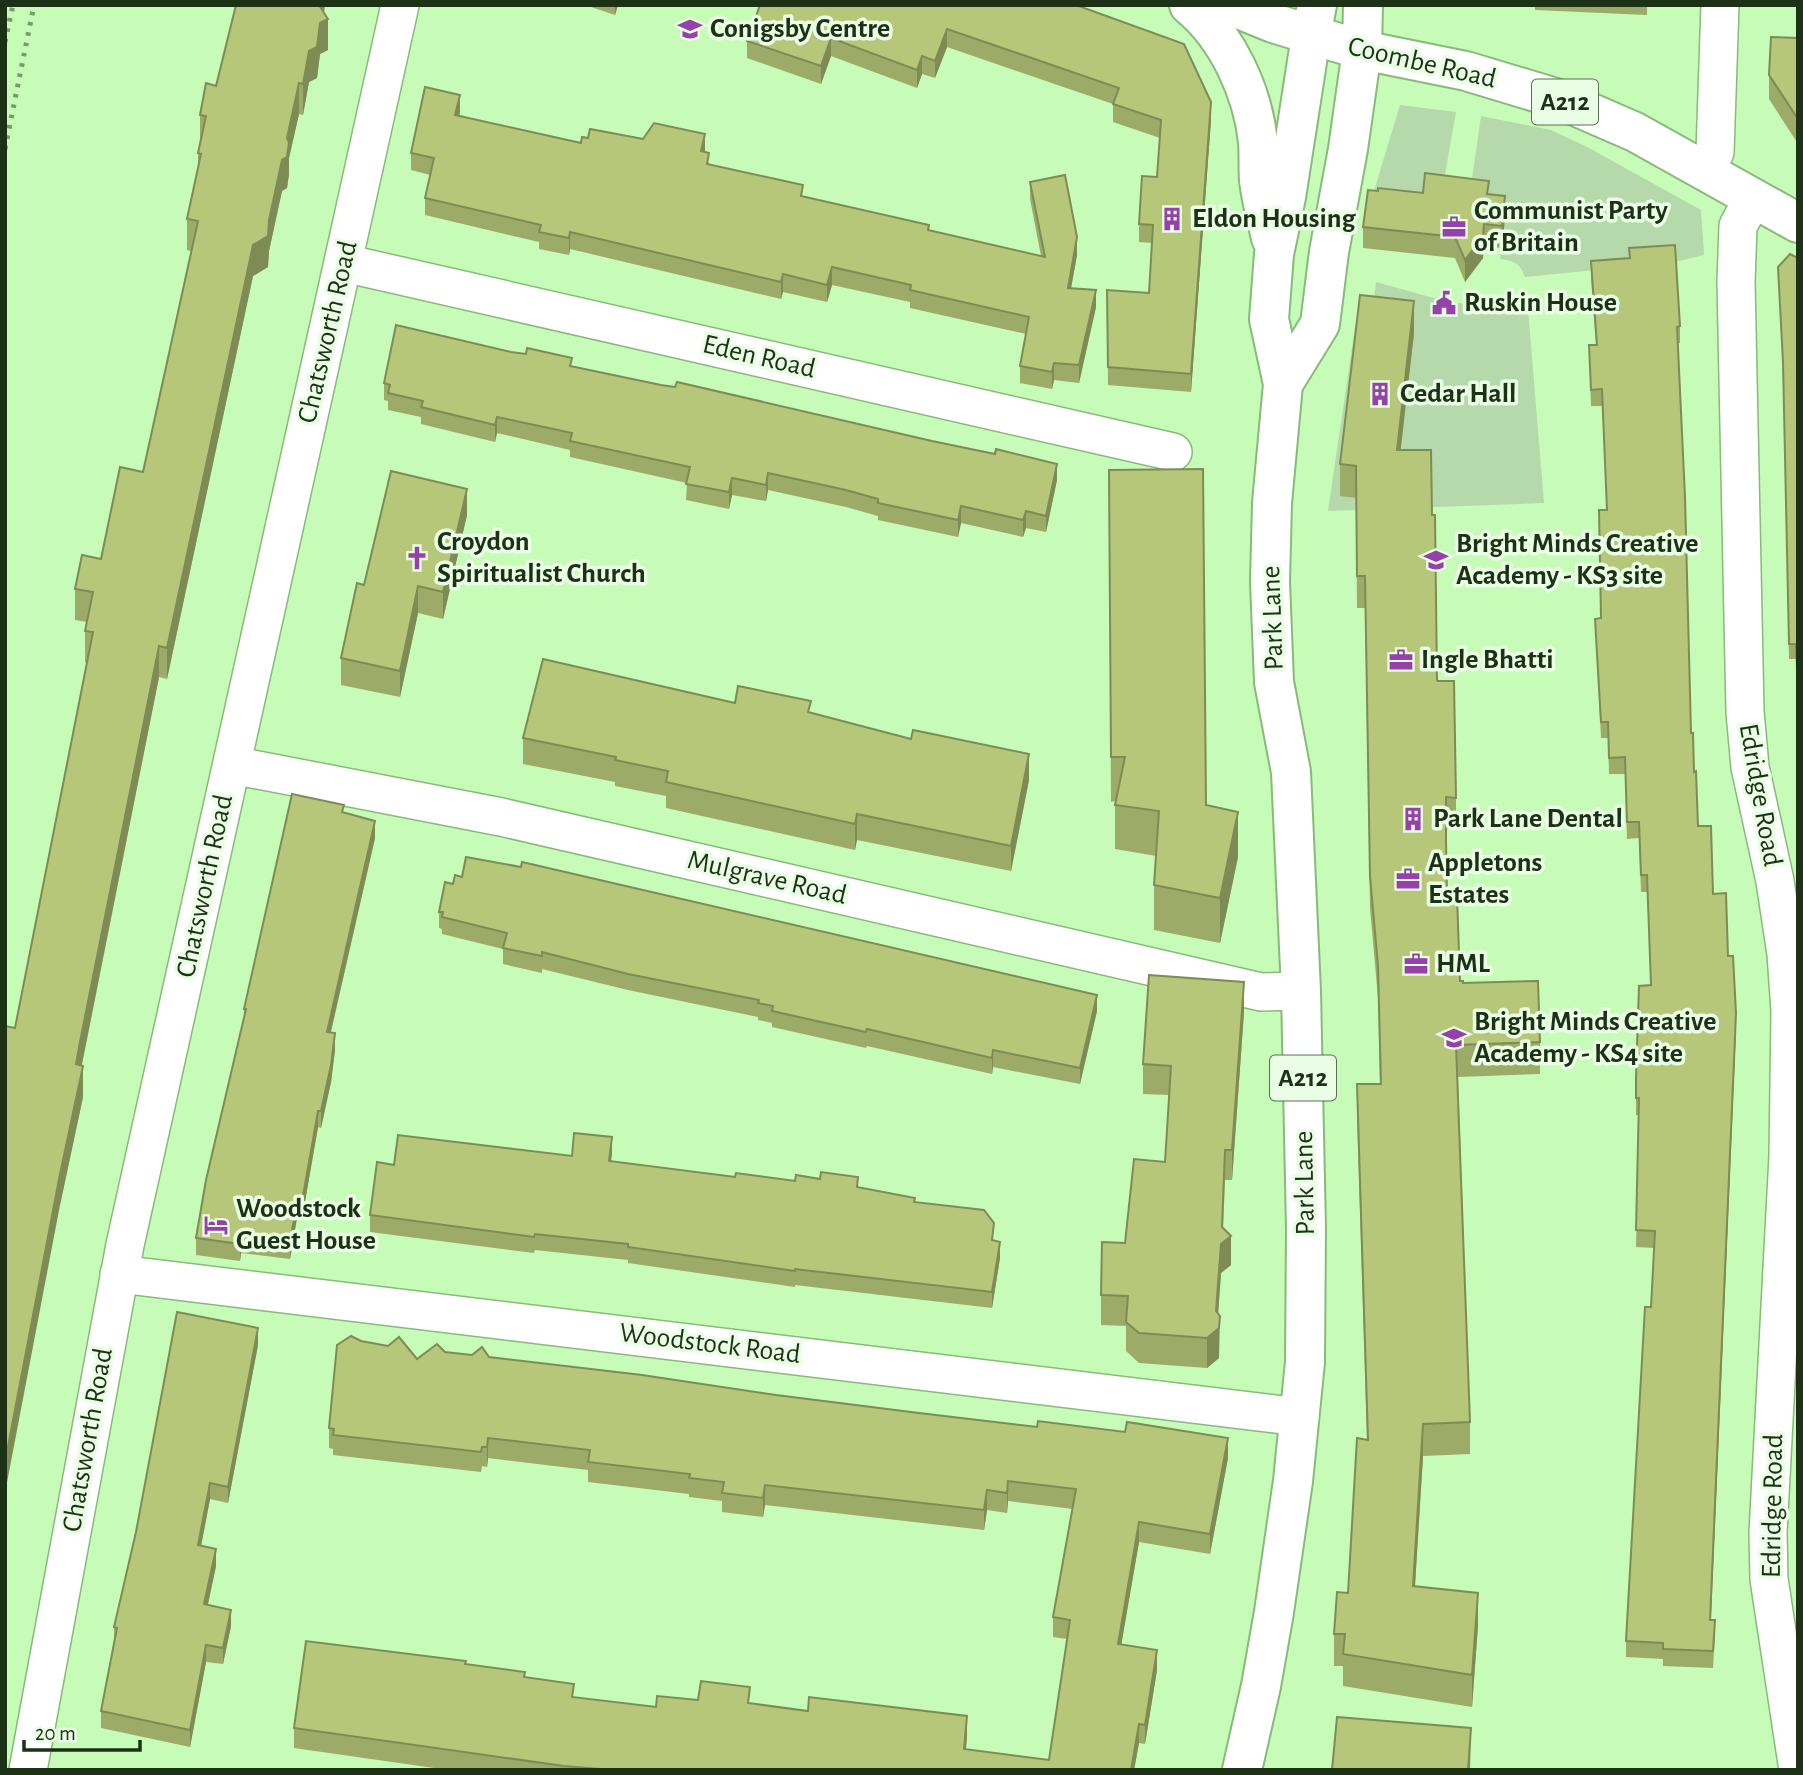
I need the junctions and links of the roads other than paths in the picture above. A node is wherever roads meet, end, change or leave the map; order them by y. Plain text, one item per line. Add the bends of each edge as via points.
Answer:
1 (400, 5) edge
2 (1189, 5) edge
3 (1229, 5) edge
4 (1363, 5) edge
5 (1720, 5) edge
6 (1314, 20) edge
7 (1362, 50) junction
8 (1706, 171) junction
9 (1753, 198) junction
10 (1798, 223) edge
11 (1274, 254) junction
12 (344, 263) junction
13 (1283, 384) junction
14 (1173, 452) dead end
15 (232, 765) junction
16 (1301, 991) junction
17 (1793, 1156) edge
18 (119, 1273) junction
19 (1300, 1417) junction
20 (28, 1770) edge
21 (1242, 1770) edge
22 (1798, 1770) edge

1 - 12 street, Chatsworth Road
2 - 11 main road via 1219,37 1244,89 1258,141 1259,183
3 - 6 main road, Coombe Road / A212
4 - 7 main road, Park Lane
5 - 8 street via 1715,152
6 - 7 main road, Coombe Road / A212
6 - 11 main road, Park Lane / A212
7 - 8 main road, Coombe Road / A212 via 1466,71 1559,99 1635,132
7 - 13 main road, Park Lane / A212 via 1320,324
8 - 9 main road, Coombe Road / A212
9 - 10 main road, Coombe Road / A212
9 - 17 street, Edridge Road via 1738,226 1736,282 1745,712 1750,767 1786,954
11 - 13 main road, Park Lane / A212 via 1269,319
12 - 14 street, Eden Road
12 - 15 street, Chatsworth Road
13 - 16 main road, Park Lane / A212 via 1270,582 1274,682 1291,772
15 - 16 street, Mulgrave Road via 501,817 1262,992
15 - 18 street, Chatsworth Road
16 - 19 main road, Park Lane / A212 via 1306,1254
17 - 22 street, Edridge Road via 1768,1533 1769,1579
18 - 19 street, Woodstock Road
18 - 20 street, Chatsworth Road
19 - 21 main road, Park Lane / A212 via 1274,1612

